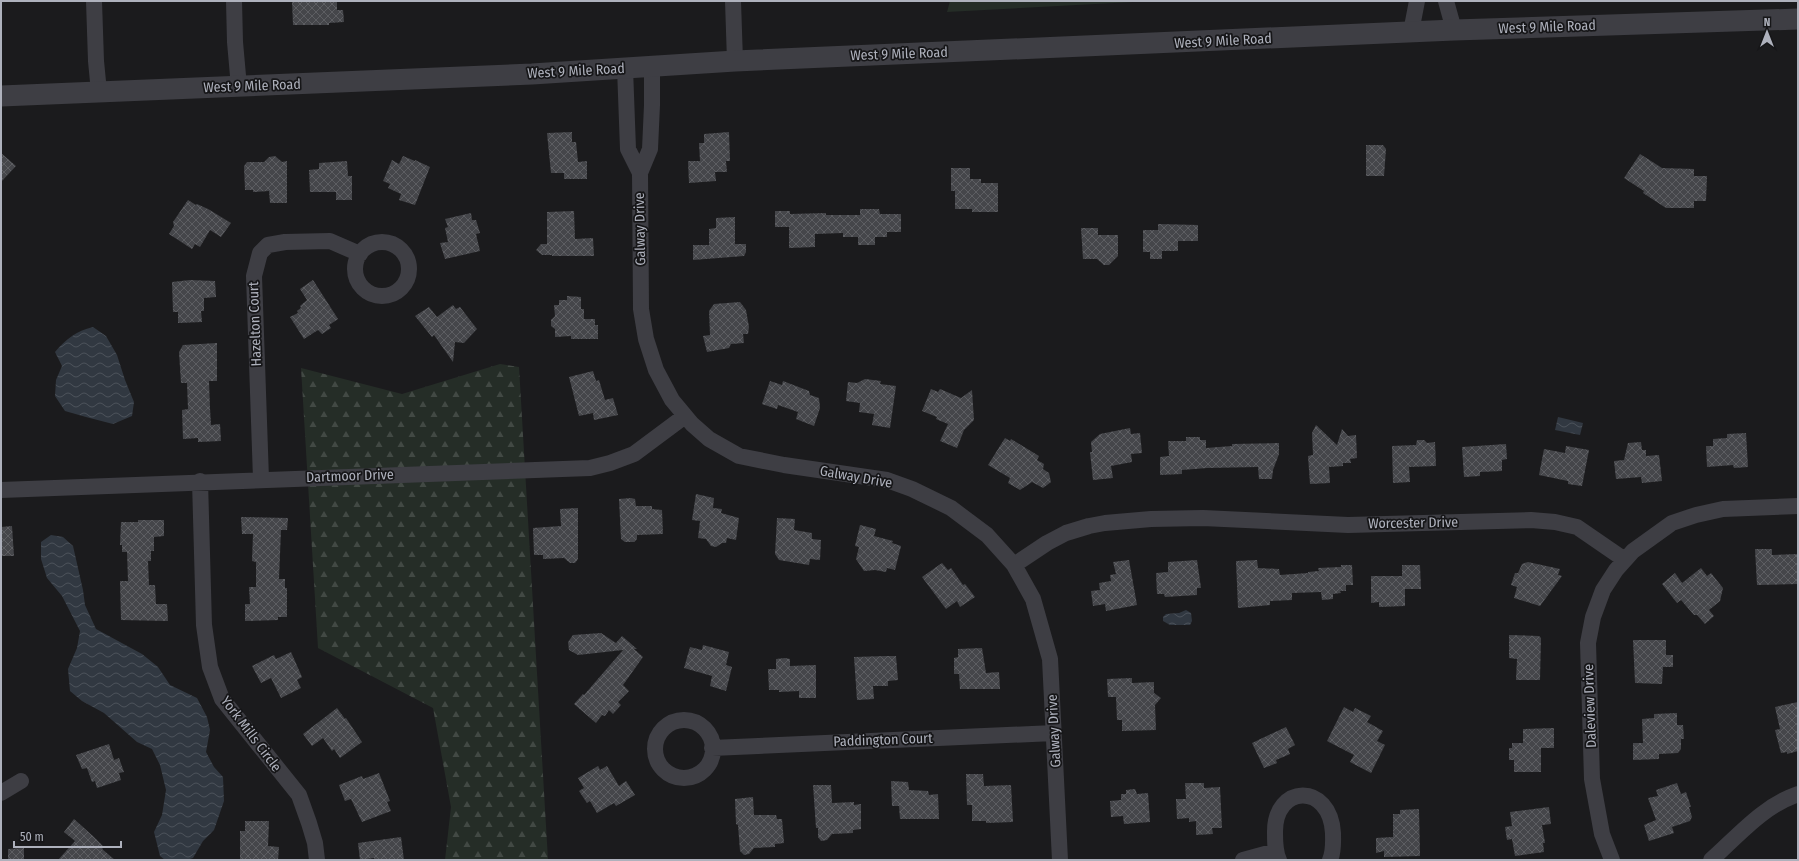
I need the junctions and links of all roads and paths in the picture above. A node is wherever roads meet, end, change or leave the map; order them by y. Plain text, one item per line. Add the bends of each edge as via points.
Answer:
1 (94, 1) edge
2 (234, 1) edge
3 (733, 1) edge
4 (1417, 1) edge
5 (1446, 1) edge
6 (1798, 19) edge
7 (1454, 30) junction
8 (1411, 32) junction
9 (735, 61) junction
10 (652, 67) junction
11 (625, 68) junction
12 (239, 87) junction
13 (99, 92) junction
14 (1, 96) edge
15 (640, 173) junction
16 (360, 254) dead end
17 (685, 416) junction
18 (261, 479) junction
19 (200, 481) junction
20 (1, 490) edge
21 (1798, 506) edge
22 (1625, 560) junction
23 (1014, 565) junction
24 (1054, 733) junction
25 (712, 748) dead end
26 (21, 781) dead end
27 (1, 793) edge
28 (1798, 794) edge
29 (1278, 855) edge
30 (317, 860) edge
31 (1060, 860) edge
32 (1243, 860) edge
33 (1330, 860) edge
34 (1612, 860) edge
35 (1711, 860) edge

1 - 13 street
2 - 12 street
3 - 9 street
4 - 8 street
5 - 7 street
6 - 7 street, West 9 Mile Road
7 - 8 street, West 9 Mile Road
8 - 9 street, West 9 Mile Road
9 - 10 street, West 9 Mile Road
10 - 11 street, West 9 Mile Road
10 - 15 street, Galway Drive via 650,149
11 - 12 street, West 9 Mile Road
11 - 15 street, Galway Drive via 628,149
12 - 13 street, West 9 Mile Road
13 - 14 street, West 9 Mile Road
15 - 17 street, Galway Drive via 641,309 646,339 656,370 672,400
16 - 18 street, Hazelton Court via 330,241 285,242 268,245 260,253 254,276
17 - 18 street, Dartmoor Drive via 634,454 590,468
17 - 23 street, Galway Drive via 709,439 739,456 887,480 912,489 951,508 987,535
18 - 19 street, Dartmoor Drive
19 - 20 street, Dartmoor Drive
19 - 30 street, York Mills Circle via 204,625 210,668 222,699 299,795 315,843
21 - 22 street via 1723,509 1696,515 1672,523 1633,551
22 - 23 street, Worcester Drive via 1577,528 1555,522 1531,520 1348,525 1203,518 1151,519 1089,526 1066,533
22 - 34 street, Daleview Drive via 1603,590 1588,643 1592,779 1602,834
23 - 24 street, Galway Drive via 1033,598 1044,632 1050,659
24 - 25 street, Paddington Court
24 - 31 street, Galway Drive
26 - 27 street
28 - 35 street via 1765,811
29 - 32 street
29 - 33 street via 1275,823 1280,809 1290,799 1308,796 1321,802 1331,817 1333,843

